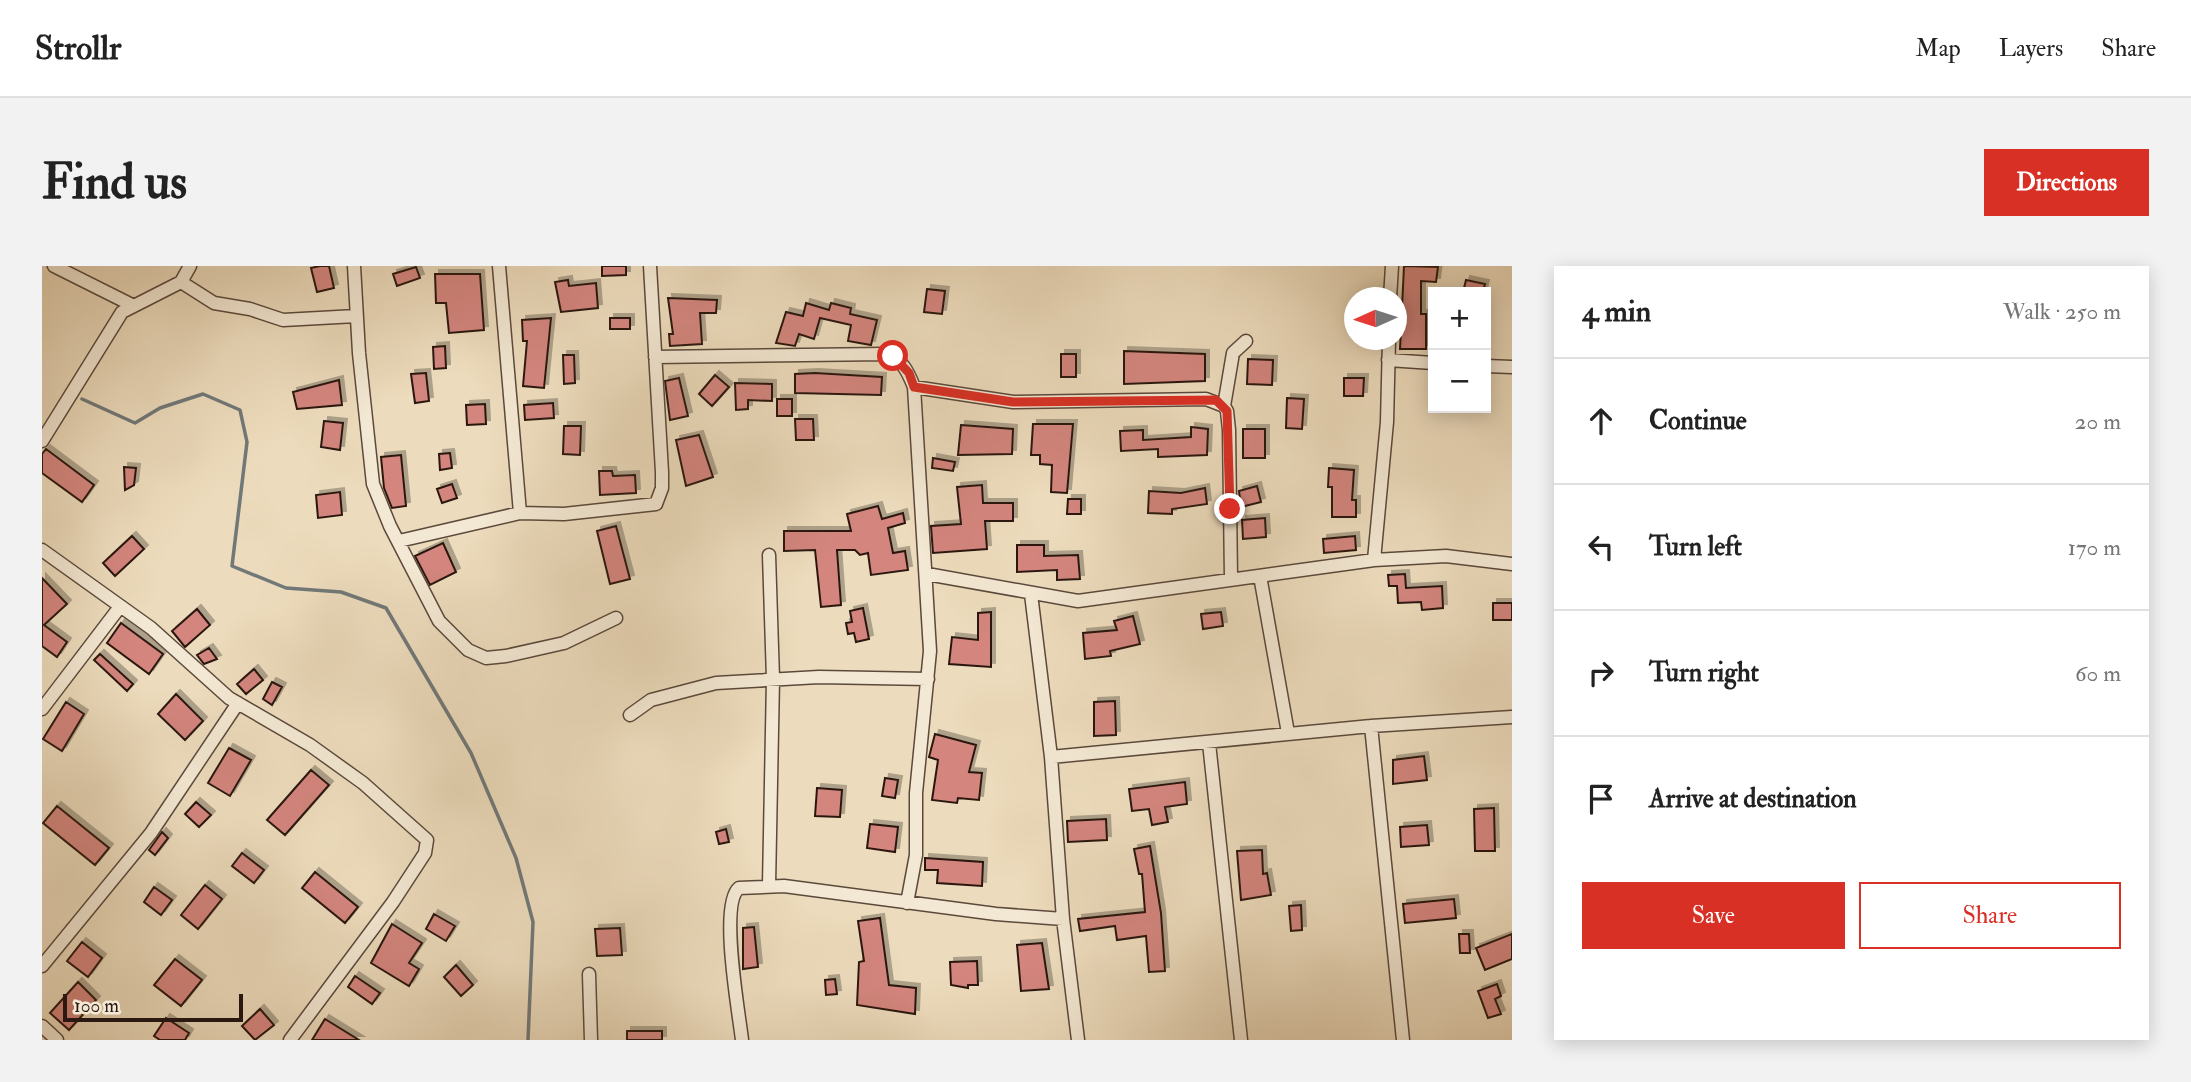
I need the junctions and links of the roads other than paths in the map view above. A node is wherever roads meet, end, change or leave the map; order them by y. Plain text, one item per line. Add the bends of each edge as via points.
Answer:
1 (54, 266) edge
2 (190, 266) edge
3 (354, 266) edge
4 (499, 266) edge
5 (650, 266) edge
6 (1392, 266) edge
7 (181, 282) junction
8 (1391, 287) edge
9 (132, 305) junction
10 (356, 316) junction
11 (1247, 341) dead end
12 (1388, 350) edge
13 (655, 357) junction
14 (1388, 360) junction
15 (1428, 363) edge
16 (1491, 366) edge
17 (1512, 367) edge
18 (914, 387) junction
19 (1224, 405) junction
20 (42, 441) edge
21 (520, 513) junction
22 (399, 541) junction
23 (42, 550) edge
24 (769, 555) dead end
25 (1374, 560) junction
26 (1512, 564) edge
27 (927, 574) junction
28 (1260, 576) junction
29 (1231, 578) junction
30 (1031, 594) junction
31 (119, 608) junction
32 (616, 618) dead end
33 (773, 679) junction
34 (928, 679) junction
35 (238, 703) junction
36 (42, 709) edge
37 (630, 715) dead end
38 (1512, 717) edge
39 (1371, 726) junction
40 (1288, 733) junction
41 (1209, 743) junction
42 (1051, 757) junction
43 (769, 886) junction
44 (907, 903) junction
45 (1063, 919) junction
46 (42, 966) edge
47 (589, 975) dead end
48 (42, 1026) edge
49 (292, 1039) edge
50 (57, 1040) edge
51 (591, 1040) edge
52 (742, 1040) edge
53 (1078, 1040) edge
54 (1241, 1040) edge
55 (1403, 1040) edge

1 - 9 street
2 - 7 street
3 - 10 street
4 - 21 street
5 - 13 street
6 - 8 street
7 - 9 street
7 - 10 street via 214,303 283,320
9 - 20 street via 122,312
10 - 22 street via 373,484
11 - 19 street via 1233,353
12 - 14 street
13 - 18 street via 885,354 900,362
13 - 21 street via 662,472 656,504 564,514
14 - 15 street
14 - 25 street via 1384,470
16 - 17 street
18 - 19 street via 1013,402 1206,399
18 - 27 street
19 - 29 street
21 - 22 street
22 - 32 street via 439,621 478,656 506,656 564,643
23 - 31 street
24 - 33 street
25 - 26 street via 1446,556
25 - 28 street
27 - 30 street
27 - 34 street
28 - 29 street
28 - 40 street
29 - 30 street via 1078,601
30 - 42 street
31 - 35 street via 151,628
31 - 36 street
33 - 34 street
33 - 37 street via 716,683 651,700
33 - 43 street
34 - 44 street via 916,793 916,855
35 - 46 street via 151,833
35 - 49 street via 363,783 423,834 428,845 393,902
38 - 39 street
39 - 40 street
39 - 55 street
40 - 41 street
41 - 42 street
41 - 54 street
42 - 45 street
43 - 44 street
43 - 52 street via 738,888 731,898 731,953
44 - 45 street
45 - 53 street
47 - 51 street
48 - 50 street

